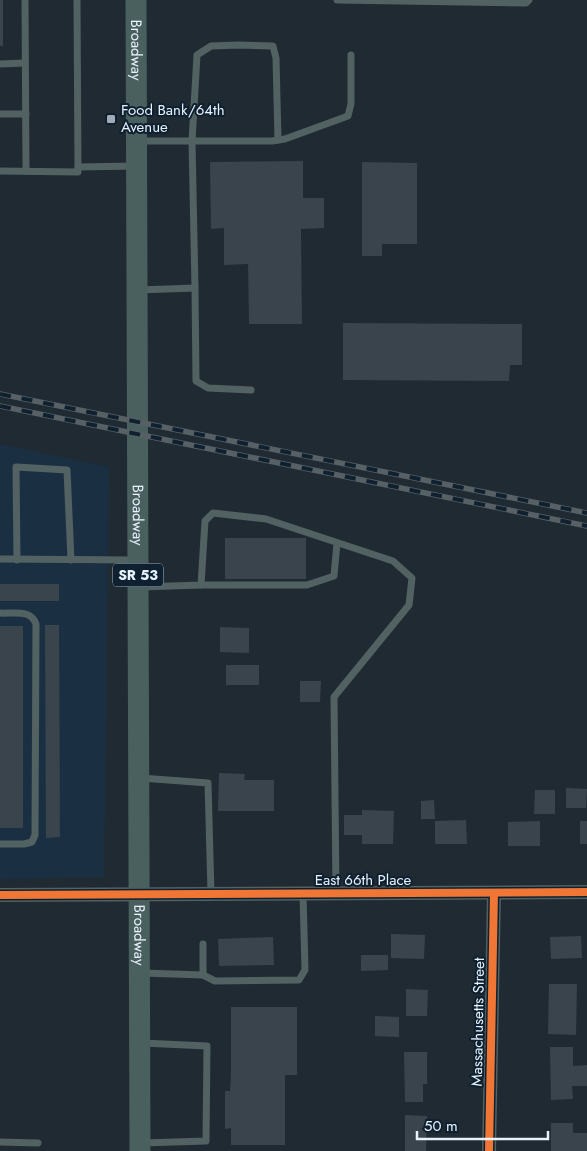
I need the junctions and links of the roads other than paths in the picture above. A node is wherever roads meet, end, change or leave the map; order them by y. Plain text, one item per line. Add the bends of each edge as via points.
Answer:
1 (25, 0) edge
2 (77, 0) edge
3 (136, 0) edge
4 (336, 0) edge
5 (528, 0) edge
6 (351, 55) dead end
7 (25, 63) junction
8 (0, 64) edge
9 (0, 114) edge
10 (26, 114) junction
11 (278, 140) junction
12 (137, 141) junction
13 (192, 141) junction
14 (137, 166) junction
15 (78, 167) junction
16 (0, 171) edge
17 (26, 171) junction
18 (195, 288) junction
19 (138, 290) junction
20 (251, 390) dead end
21 (337, 543) junction
22 (0, 559) edge
23 (17, 560) junction
24 (71, 560) junction
25 (138, 560) junction
26 (201, 585) junction
27 (138, 587) junction
28 (0, 613) edge
29 (138, 778) junction
30 (0, 844) edge
31 (587, 892) edge
32 (494, 893) junction
33 (139, 894) junction
34 (211, 894) junction
35 (303, 894) junction
36 (336, 894) junction
37 (0, 895) edge
38 (203, 944) dead end
39 (139, 972) junction
40 (204, 974) junction
41 (139, 1043) junction
42 (0, 1142) edge
43 (38, 1143) dead end
44 (140, 1147) edge
45 (489, 1151) edge

1 - 7 lane
2 - 15 lane
3 - 12 main road, Broadway / SR 53
4 - 5 lane
6 - 11 lane via 348,116
7 - 8 lane
7 - 10 lane
9 - 10 lane
10 - 17 lane
11 - 13 lane
11 - 13 lane via 273,46 238,45 211,46 197,55
12 - 13 lane
12 - 14 main road, Broadway / SR 53
13 - 18 lane
14 - 15 lane
14 - 19 main road, Broadway / SR 53
15 - 17 lane via 78,172
16 - 17 lane
18 - 19 lane
18 - 20 lane via 196,381 208,388
19 - 25 main road, Broadway / SR 53
21 - 26 lane via 334,576 322,582 307,585
21 - 26 lane via 266,518 213,513 204,522
21 - 36 lane via 393,561 412,578 409,605 334,697
22 - 23 lane
23 - 24 lane
23 - 24 lane via 16,467 66,470
24 - 25 lane
25 - 27 main road, Broadway / SR 53
26 - 27 lane
27 - 29 main road, Broadway / SR 53
28 - 30 lane via 29,614 36,624 35,835 32,842
29 - 33 main road, Broadway / SR 53
29 - 34 lane via 208,783
31 - 32 street, East 66th Place
32 - 36 street, East 66th Place
32 - 45 street, Massachusetts Street
33 - 34 street, East 66th Place
33 - 37 street, East 66th Place
33 - 39 main road, Broadway / SR 53
34 - 35 street, East 66th Place
35 - 36 street, East 66th Place
35 - 40 lane via 304,970 299,980 215,981
38 - 40 lane
39 - 40 lane
39 - 41 main road, Broadway / SR 53
41 - 44 main road, Broadway / SR 53
41 - 44 lane via 207,1046 206,1142
42 - 43 lane

